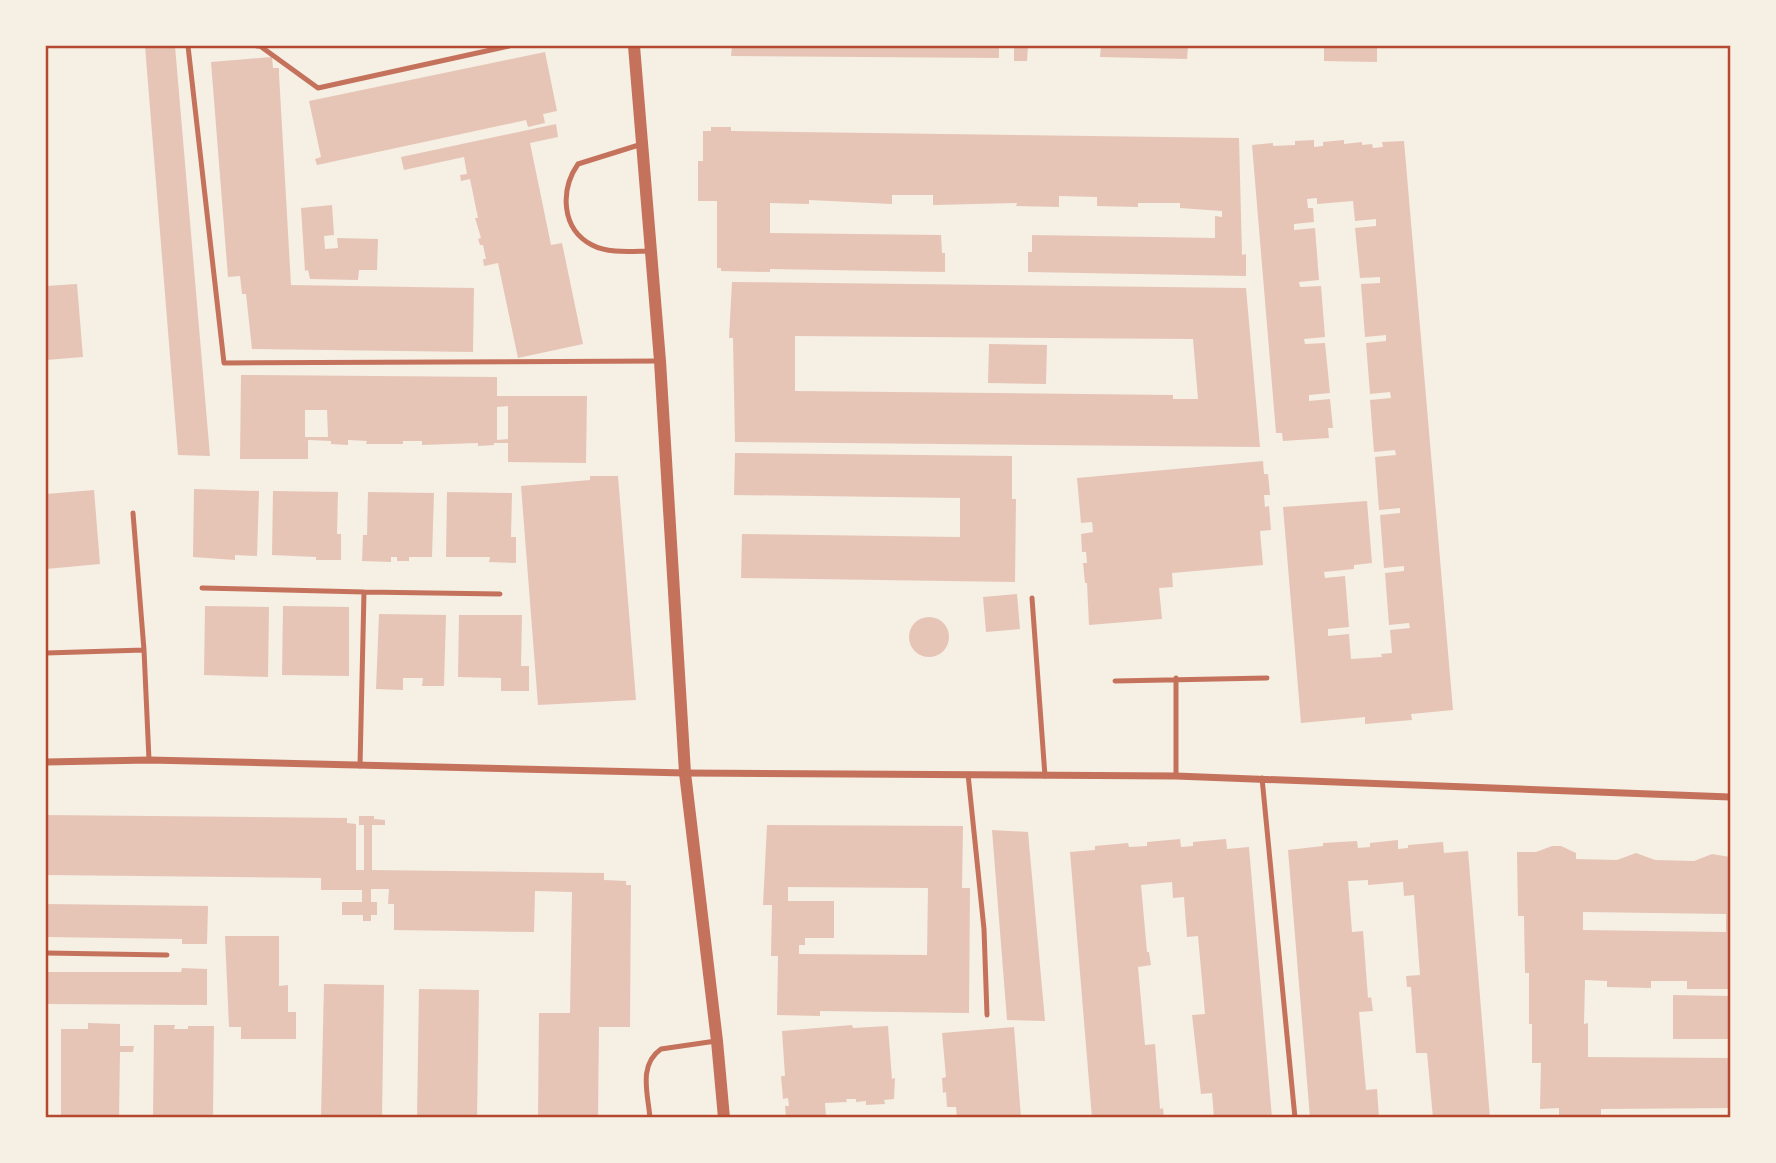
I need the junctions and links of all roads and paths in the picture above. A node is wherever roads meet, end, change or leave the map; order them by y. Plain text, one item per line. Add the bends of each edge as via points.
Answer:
1 (188, 46) edge
2 (257, 46) edge
3 (509, 46) edge
4 (634, 46) edge
5 (642, 144) junction
6 (651, 251) junction
7 (660, 361) junction
8 (133, 513) dead end
9 (202, 588) dead end
10 (363, 592) junction
11 (500, 594) dead end
12 (1032, 598) dead end
13 (144, 650) junction
14 (46, 653) edge
15 (1177, 678) junction
16 (1267, 678) dead end
17 (1115, 681) dead end
18 (149, 760) junction
19 (46, 762) edge
20 (360, 766) junction
21 (685, 773) junction
22 (968, 774) junction
23 (1045, 776) junction
24 (1176, 776) junction
25 (1262, 778) junction
26 (1731, 797) edge
27 (46, 953) edge
28 (167, 955) dead end
29 (987, 1015) dead end
30 (717, 1041) junction
31 (650, 1118) edge
32 (724, 1118) edge
33 (1295, 1118) edge

1 - 7 lane via 224,363
2 - 3 lane via 318,88
4 - 5 street
5 - 6 street
5 - 6 lane via 578,164 565,197 571,225 592,246
6 - 7 street
7 - 21 street
8 - 13 lane
9 - 10 lane
10 - 11 lane
10 - 20 lane
12 - 23 lane
13 - 14 lane
13 - 18 lane
15 - 16 lane
15 - 17 lane
15 - 24 lane
18 - 19 street
18 - 20 street
20 - 21 street
21 - 22 street
21 - 30 street
22 - 23 street
22 - 29 lane via 984,929
23 - 24 street
24 - 25 street
25 - 26 street
25 - 33 lane
27 - 28 lane
30 - 31 lane via 654,1054 646,1077
30 - 32 street

